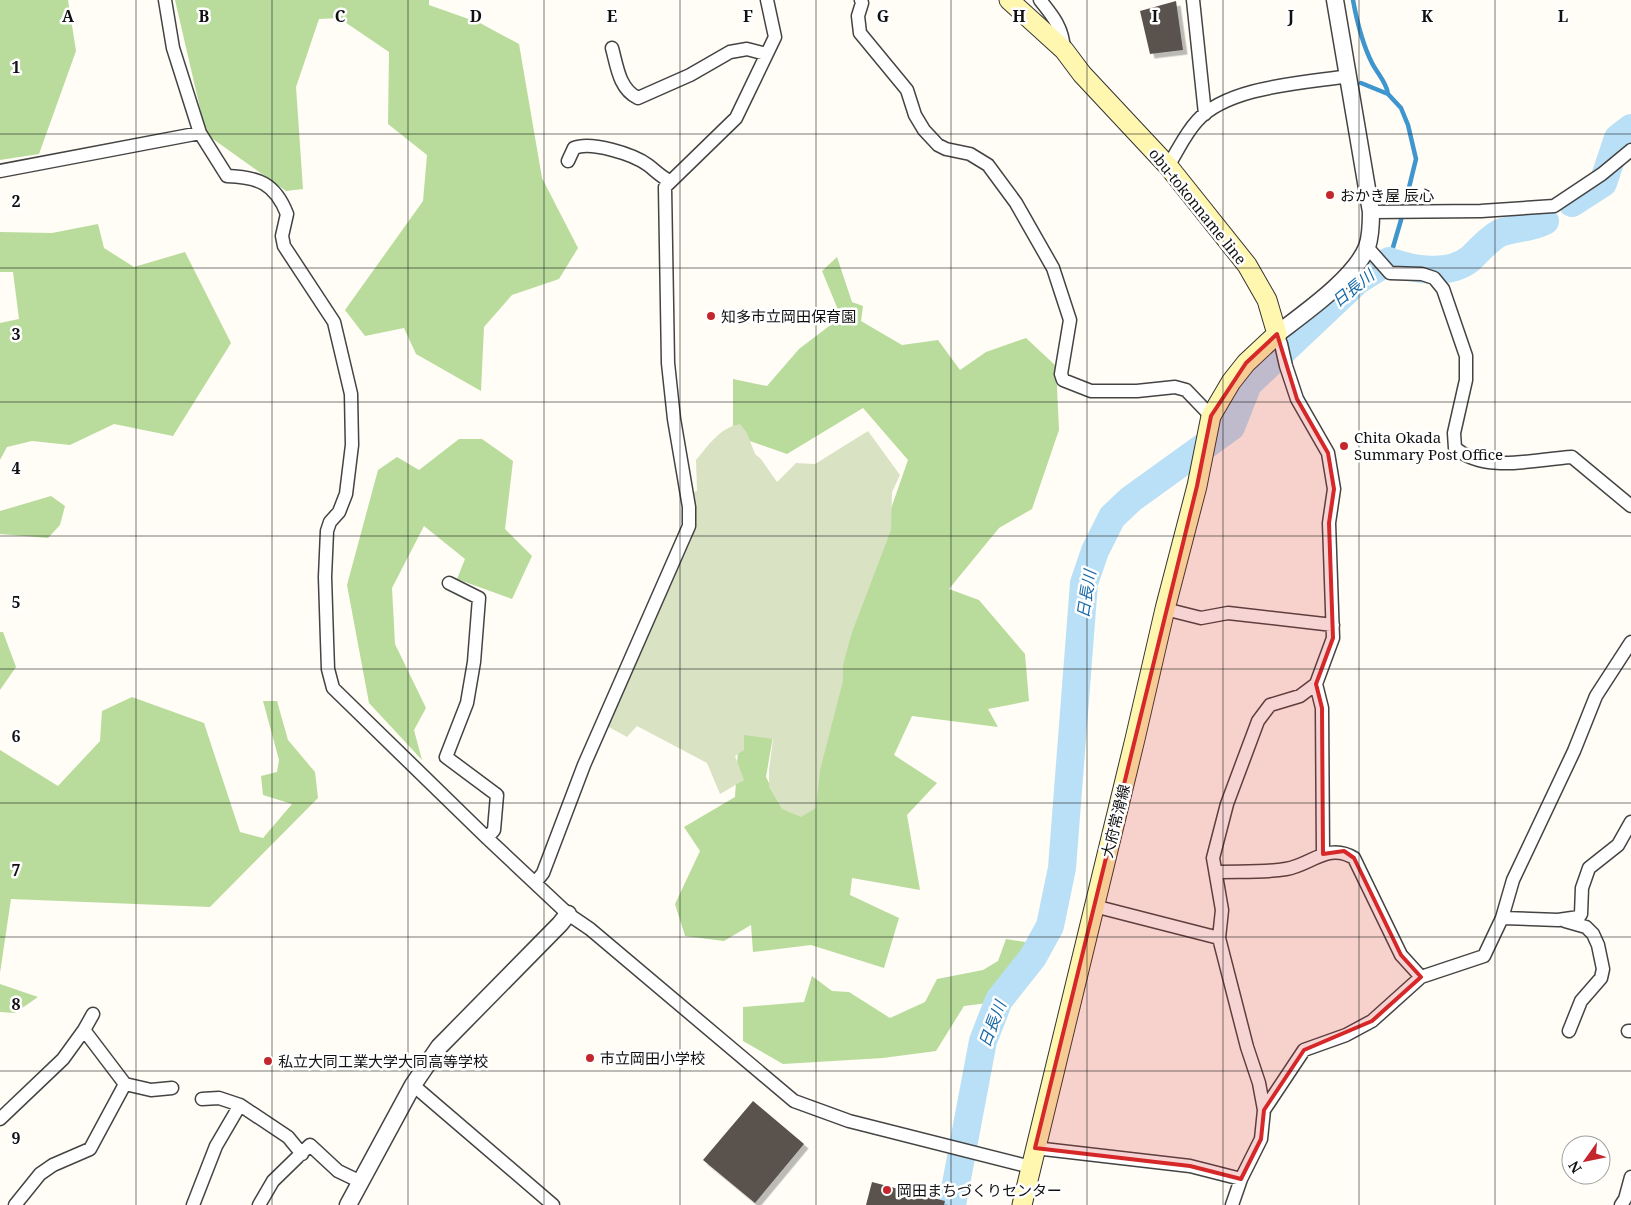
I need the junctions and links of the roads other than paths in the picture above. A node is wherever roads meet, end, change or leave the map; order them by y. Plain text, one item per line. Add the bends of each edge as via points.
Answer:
1 (165, 0) edge
2 (767, 0) edge
3 (861, 0) edge
4 (1009, 0) edge
5 (1040, 0) edge
6 (1193, 0) edge
7 (1335, 0) edge
8 (612, 48) dead end
9 (1064, 50) junction
10 (766, 54) junction
11 (1349, 76) junction
12 (1205, 114) junction
13 (200, 133) junction
14 (1631, 150) edge
15 (568, 161) dead end
16 (1168, 166) junction
17 (0, 171) edge
18 (670, 181) junction
19 (1371, 212) junction
20 (1367, 247) junction
21 (1279, 339) junction
22 (1211, 416) junction
23 (1631, 506) edge
24 (449, 583) dead end
25 (1165, 608) junction
26 (1333, 625) junction
27 (1631, 642) edge
28 (1316, 684) junction
29 (1631, 822) edge
30 (487, 838) junction
31 (1323, 854) junction
32 (1216, 872) junction
33 (535, 883) junction
34 (1094, 906) junction
35 (568, 914) junction
36 (1502, 918) junction
37 (1558, 920) junction
38 (1220, 938) junction
39 (1420, 977) junction
40 (93, 1014) dead end
41 (84, 1030) junction
42 (1569, 1031) dead end
43 (125, 1084) junction
44 (413, 1085) junction
45 (172, 1088) dead end
46 (202, 1100) dead end
47 (240, 1105) junction
48 (1264, 1110) junction
49 (0, 1119) edge
50 (1035, 1148) junction
51 (302, 1154) junction
52 (1030, 1167) junction
53 (1631, 1178) edge
54 (1241, 1179) junction
55 (361, 1182) junction
56 (537, 1200) edge
57 (1626, 1201) edge
58 (15, 1205) edge
59 (193, 1205) edge
60 (259, 1205) edge
61 (348, 1205) edge
62 (553, 1205) edge
63 (1022, 1205) edge
64 (1232, 1205) edge

1 - 13 street via 173,48
2 - 10 street via 775,38
3 - 22 street via 858,16 860,33 907,90 924,130 938,145 970,154 988,165 1016,203 1053,268 1070,320 1061,374 1063,380 1091,391 1137,391 1175,386 1186,390
4 - 9 main road, obu-tokonname line
5 - 9 street via 1064,35
6 - 12 street
7 - 11 street
8 - 10 street via 624,85 638,98 690,75 730,52 747,49
9 - 16 main road, obu-tokonname line via 1082,74
10 - 18 street via 736,118
11 - 12 street via 1251,93
11 - 19 street
12 - 16 street via 1196,122
13 - 17 street
13 - 30 street via 227,176 250,177 266,183 275,193 287,214 282,236 284,246 334,322 351,394 352,445 346,494 327,531 328,669 333,688
14 - 19 street via 1554,206 1481,211
15 - 18 street via 574,148 582,145 603,148 636,158
16 - 21 main road, obu-tokonname line via 1247,265 1266,300
18 - 33 street via 665,192 668,363 689,526 584,764 544,873
19 - 20 street
20 - 21 street via 1338,284
20 - 23 street via 1390,273 1422,274 1434,278 1443,289 1466,356 1466,380 1454,433 1455,448 1480,461 1519,462 1572,457
21 - 22 main road via 1246,363
21 - 26 street via 1297,399 1328,453 1334,489 1328,523
22 - 25 main road, 大府常滑線 via 1197,486
24 - 30 street via 479,598 479,616 467,703 446,757 497,795 494,830
25 - 26 street via 1201,618 1228,613
25 - 34 main road, 大府常滑線
26 - 28 street via 1333,638
27 - 36 street via 1596,696 1574,751 1513,880
28 - 31 street via 1322,708
28 - 32 street via 1300,696 1270,705 1258,721 1227,804 1213,858
29 - 37 street via 1618,845 1589,868 1582,888 1579,917
30 - 33 street
31 - 32 street via 1287,869
31 - 39 street via 1344,851 1354,858 1401,955
32 - 38 street via 1222,910
33 - 35 street
34 - 38 street
34 - 50 main road, 大府常滑線
35 - 44 street via 439,1047
35 - 52 street via 794,1101 849,1121
36 - 37 street
36 - 39 street via 1484,956
37 - 42 street via 1576,922 1593,934 1603,969 1601,978 1582,1001
38 - 48 street
39 - 48 street via 1372,1021 1346,1035 1304,1050
40 - 41 street
41 - 43 street
41 - 49 street via 63,1059
43 - 45 street via 151,1090
43 - 58 street via 90,1149 52,1165 40,1174
44 - 55 street
44 - 56 street
46 - 47 street via 219,1098
47 - 51 street via 288,1137
47 - 59 street via 216,1146
48 - 54 street via 1261,1139
50 - 52 main road, 大府常滑線
50 - 54 street via 1190,1166
51 - 55 street via 310,1146 338,1171
51 - 60 street via 273,1181
52 - 63 main road, 大府常滑線
53 - 57 street
54 - 64 street
55 - 61 street
56 - 62 street

